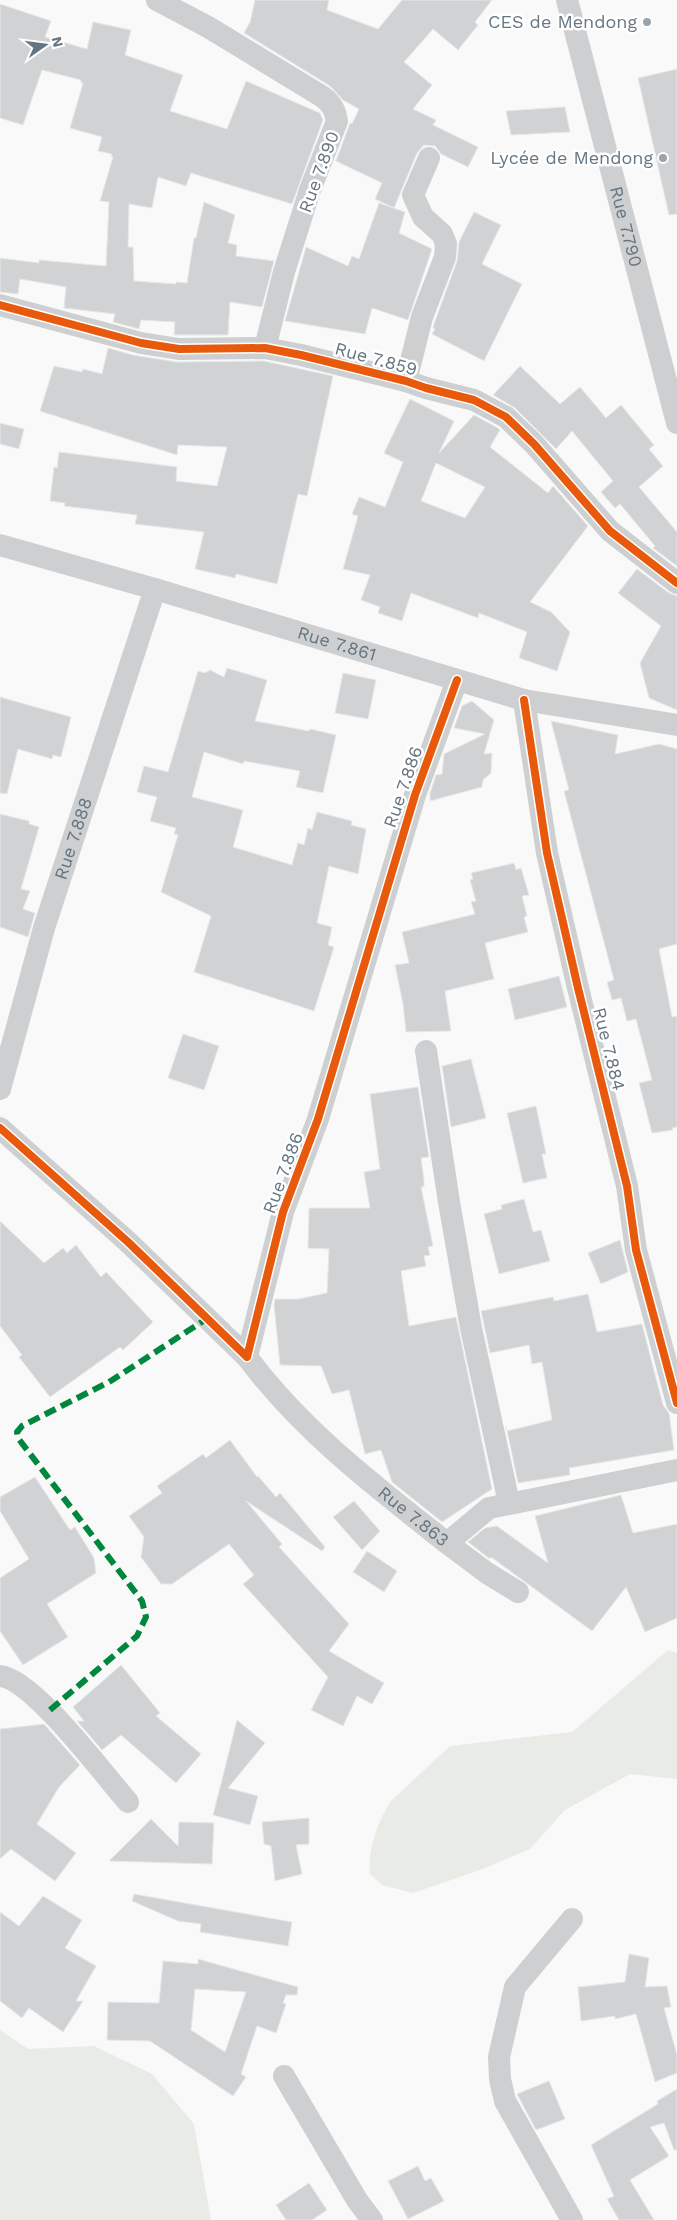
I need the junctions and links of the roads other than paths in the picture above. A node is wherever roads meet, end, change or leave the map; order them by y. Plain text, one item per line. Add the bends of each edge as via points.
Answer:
1 (158, 0) edge
2 (567, 0) edge
3 (428, 158) dead end
4 (0, 305) edge
5 (265, 348) junction
6 (406, 380) junction
7 (677, 423) edge
8 (0, 545) edge
9 (677, 583) edge
10 (155, 589) junction
11 (457, 680) junction
12 (524, 700) junction
13 (677, 725) edge
14 (426, 1051) dead end
15 (0, 1089) edge
16 (0, 1128) edge
17 (247, 1357) junction
18 (677, 1403) edge
19 (677, 1470) edge
20 (509, 1503) junction
21 (447, 1543) junction
22 (518, 1592) dead end
23 (0, 1676) edge
24 (128, 1802) dead end
25 (572, 1919) dead end
26 (284, 2076) dead end
27 (372, 2220) edge
28 (572, 2220) edge

1 - 5 street, Rue 7.890 via 323,97 335,111 337,121 287,262
2 - 7 street, Rue 7.790
3 - 6 street via 413,195 423,217 442,234 446,244 445,256 422,317
4 - 5 street, Rue 7.859 via 141,343 179,349
5 - 6 street, Rue 7.859
6 - 9 street, Rue 7.859 via 474,400 506,417 610,531
8 - 10 street, Rue 7.861
10 - 11 street, Rue 7.861
10 - 15 street, Rue 7.888 via 44,928
11 - 12 street, Rue 7.861
11 - 17 street, Rue 7.886 via 412,804 318,1119 283,1212
12 - 13 street, Rue 7.861
12 - 18 street, Rue 7.884 via 547,853 627,1186 636,1250
14 - 20 street via 471,1328
16 - 17 street via 135,1249
17 - 21 street, Rue 7.863 via 269,1387 312,1431
19 - 20 street, Rue 7.863
20 - 21 street, Rue 7.863 via 489,1508
21 - 22 street
23 - 24 street via 9,1677 50,1710
25 - 28 street via 515,1987 498,2057 505,2101
26 - 27 street

